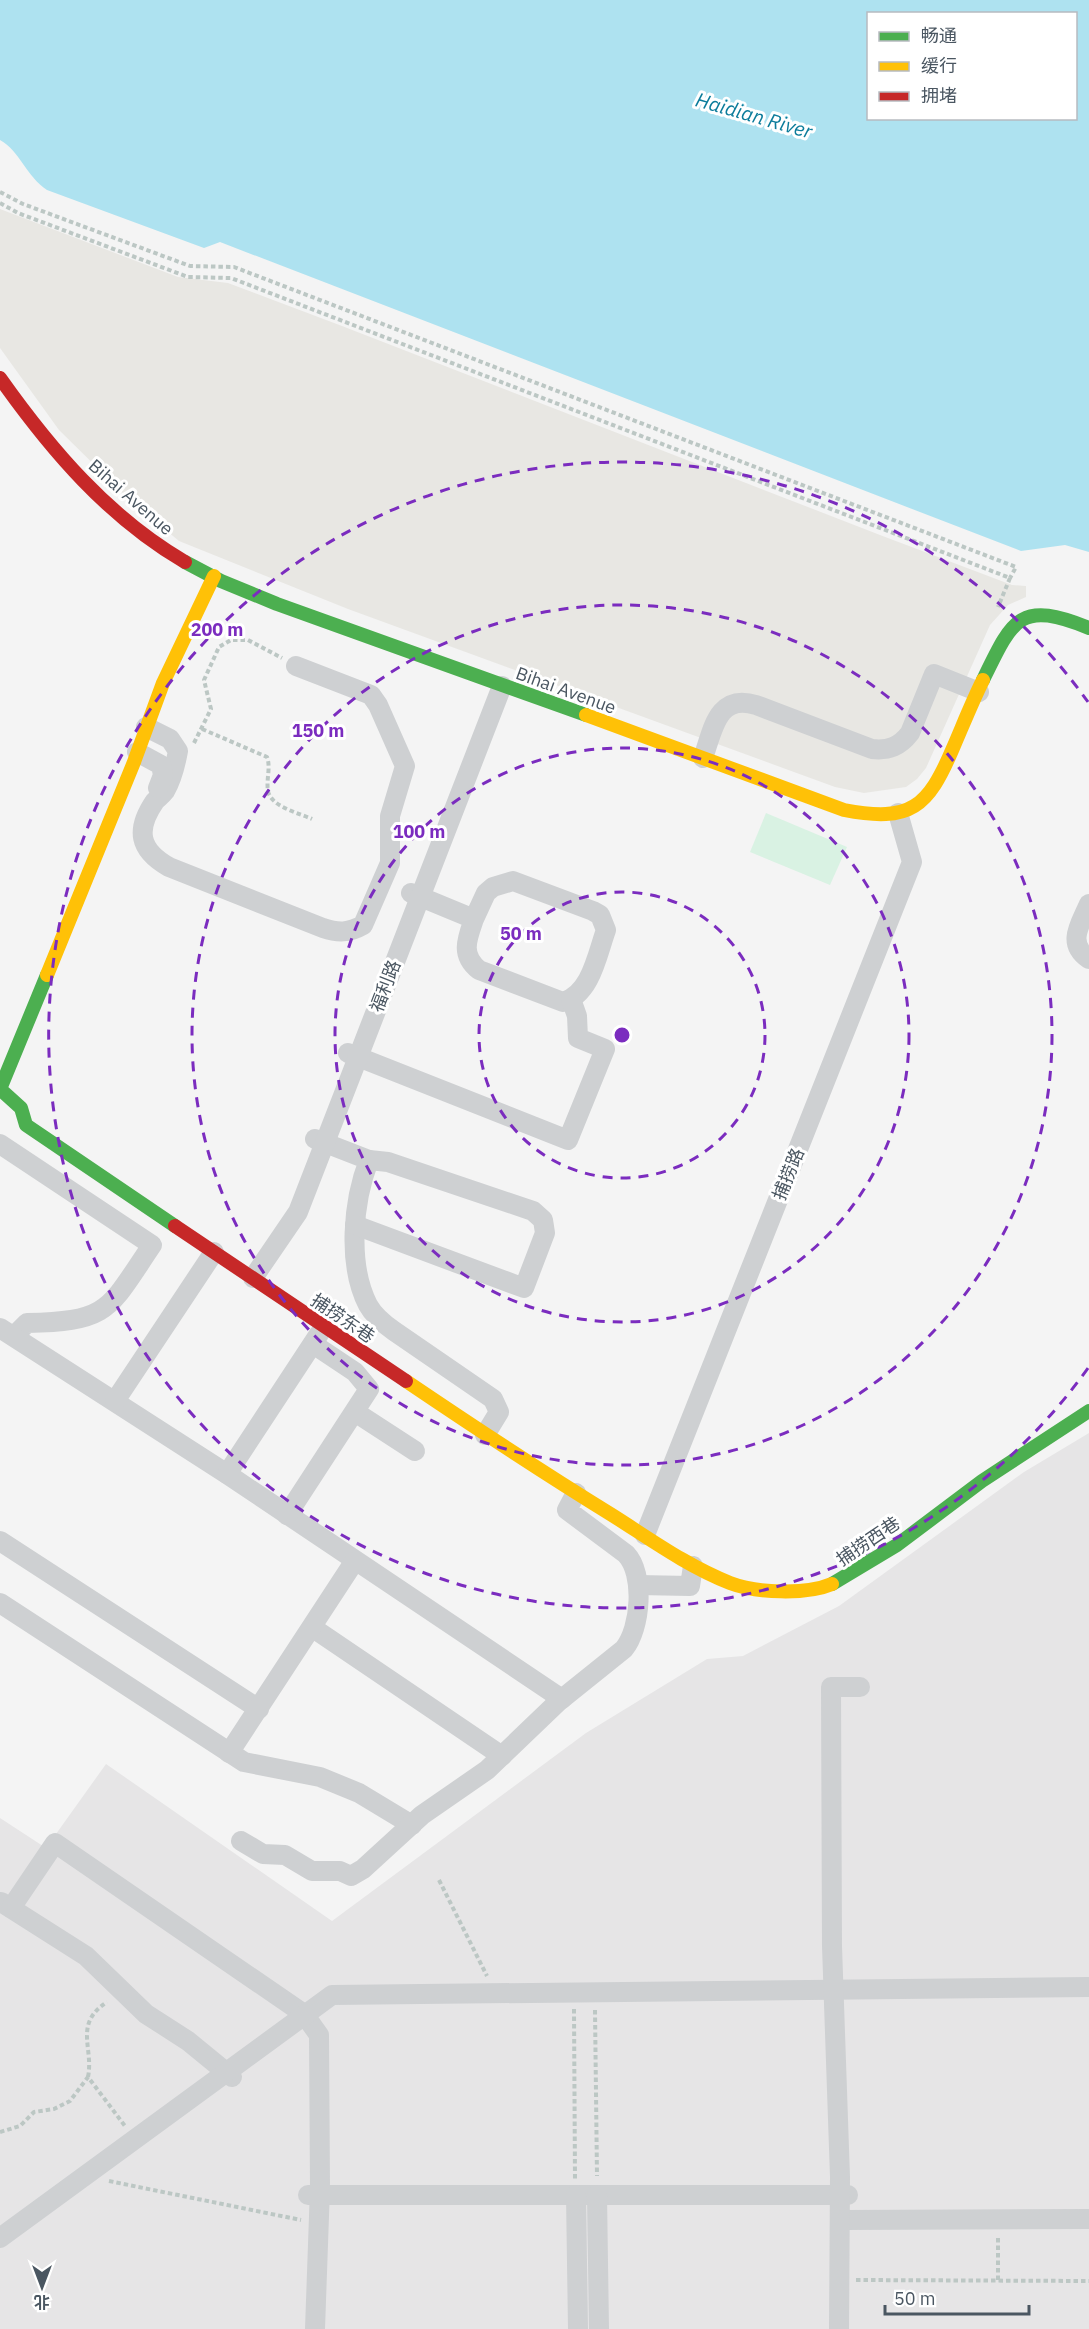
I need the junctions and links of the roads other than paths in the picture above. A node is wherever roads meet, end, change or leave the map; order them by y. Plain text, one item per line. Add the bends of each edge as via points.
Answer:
1 (0, 378) edge
2 (112, 527) dead end
3 (211, 582) junction
4 (1089, 628) edge
5 (1089, 641) edge
6 (296, 666) road end
7 (979, 692) junction
8 (498, 693) junction
9 (572, 725) dead end
10 (146, 727) junction
11 (137, 752) junction
12 (703, 758) junction
13 (944, 797) dead end
14 (156, 800) junction
15 (901, 824) junction
16 (853, 826) dead end
17 (416, 895) junction
18 (1089, 904) edge
19 (474, 919) junction
20 (1089, 959) edge
21 (571, 999) junction
22 (353, 1055) junction
23 (320, 1141) junction
24 (0, 1144) edge
25 (369, 1160) junction
26 (164, 1217) junction
27 (355, 1225) junction
28 (147, 1242) junction
29 (214, 1252) junction
30 (249, 1275) junction
31 (324, 1327) junction
32 (8, 1332) edge
33 (313, 1344) junction
34 (115, 1401) junction
35 (1089, 1411) edge
36 (355, 1412) junction
37 (485, 1435) junction
38 (415, 1451) dead end
39 (227, 1473) junction
40 (576, 1493) junction
41 (287, 1515) junction
42 (645, 1535) junction
43 (0, 1541) edge
44 (354, 1562) junction
45 (693, 1566) junction
46 (638, 1585) junction
47 (0, 1603) edge
48 (313, 1628) junction
49 (860, 1687) dead end
50 (562, 1699) junction
51 (259, 1709) junction
52 (229, 1753) junction
53 (502, 1756) junction
54 (412, 1825) junction
55 (241, 1841) dead end
56 (5, 1904) edge
57 (1089, 1987) edge
58 (837, 1993) junction
59 (574, 1997) junction
60 (1089, 1998) edge
61 (301, 2022) junction
62 (229, 2074) junction
63 (89, 2177) junction
64 (314, 2195) junction
65 (576, 2195) junction
66 (597, 2195) junction
67 (844, 2195) junction
68 (1089, 2219) edge
69 (313, 2223) junction
70 (845, 2224) junction
71 (1089, 2228) edge
72 (0, 2238) edge
73 (0, 2248) edge
74 (305, 2329) edge
75 (315, 2329) edge
76 (578, 2329) edge
77 (599, 2329) edge
78 (839, 2329) edge
79 (852, 2329) edge

1 - 3 main road, Bihai Avenue via 55,451 113,509
2 - 3 main road, Bihai Avenue via 156,559
3 - 8 main road, Bihai Avenue
3 - 10 main road via 177,650
4 - 7 main road, Bihai Avenue via 1049,614 1021,618 1011,629
5 - 13 main road via 1044,628 1034,629 1019,639
6 - 14 street via 356,688 375,700 405,766 390,816 390,863 363,925 353,931 332,931 158,861 148,853 143,831
7 - 12 street via 927,670 910,733 904,741 883,750 745,702 734,703 724,708
7 - 15 main road, Bihai Avenue via 937,785
8 - 12 main road, Bihai Avenue
8 - 17 street, 福利路
9 - 16 main road, Bihai Avenue
10 - 11 main road
10 - 14 street via 170,739 178,748 165,791
11 - 14 street via 161,765 163,775
11 - 26 main road, 捕捞东巷 via 0,1089 18,1102 25,1112 26,1125
12 - 15 main road, Bihai Avenue via 844,810
15 - 42 street, 捕捞路 via 912,862
17 - 19 street
17 - 22 street, 福利路
18 - 20 street via 1075,941 1079,952
19 - 21 street via 465,948 471,964 563,1002
19 - 21 street via 486,893 513,881 600,915 606,930 587,981
21 - 22 street via 578,1038 605,1049 568,1140
22 - 23 street, 福利路
23 - 25 street
23 - 30 street, 福利路 via 298,1212
24 - 28 street
25 - 27 street via 359,1191
25 - 27 street via 388,1162 533,1211 543,1220 545,1233 524,1288
26 - 28 street
26 - 29 main road, 捕捞东巷
27 - 37 street via 357,1264 368,1305 379,1320 493,1399 499,1412
28 - 32 street via 152,1245 115,1301 101,1312 69,1321 27,1323
29 - 30 main road, 捕捞东巷
29 - 34 street
30 - 31 main road, 捕捞东巷
31 - 33 street
31 - 37 main road, 捕捞东巷
32 - 34 street
33 - 36 street via 355,1372 369,1389
33 - 39 street
34 - 39 street
35 - 45 main road, 捕捞西巷 via 982,1481 864,1568 823,1588 782,1592 756,1589 732,1584
36 - 38 street
36 - 41 street
37 - 40 main road, 捕捞东巷
39 - 41 street
40 - 42 main road, 捕捞东巷
40 - 46 street via 567,1510 634,1561
41 - 44 street
42 - 45 main road, 捕捞西巷
43 - 51 street
44 - 48 street
44 - 50 street
45 - 46 street via 690,1586
46 - 50 street via 632,1638 624,1649
47 - 52 street
48 - 51 street
48 - 53 street
49 - 58 street via 835,1687
50 - 53 street
51 - 52 street
52 - 54 street via 244,1762 298,1771 342,1785
53 - 54 street
54 - 55 street via 351,1876 340,1871 312,1871 285,1855 263,1854
56 - 61 street via 55,1844 279,1998
56 - 62 street via 86,1956 146,2014
57 - 58 street
58 - 59 street
58 - 60 street
58 - 67 street
59 - 61 street via 333,2005
59 - 61 street via 496,1993 332,1995
61 - 62 street
61 - 64 street via 307,2041
62 - 63 street
62 - 63 street via 135,2138
63 - 72 street
63 - 73 street
64 - 65 street
64 - 69 street
65 - 66 street
65 - 76 street
66 - 67 street
66 - 77 street
67 - 70 street
68 - 70 street
69 - 74 street
69 - 75 street
70 - 71 street
70 - 78 street
70 - 79 street via 852,2280

